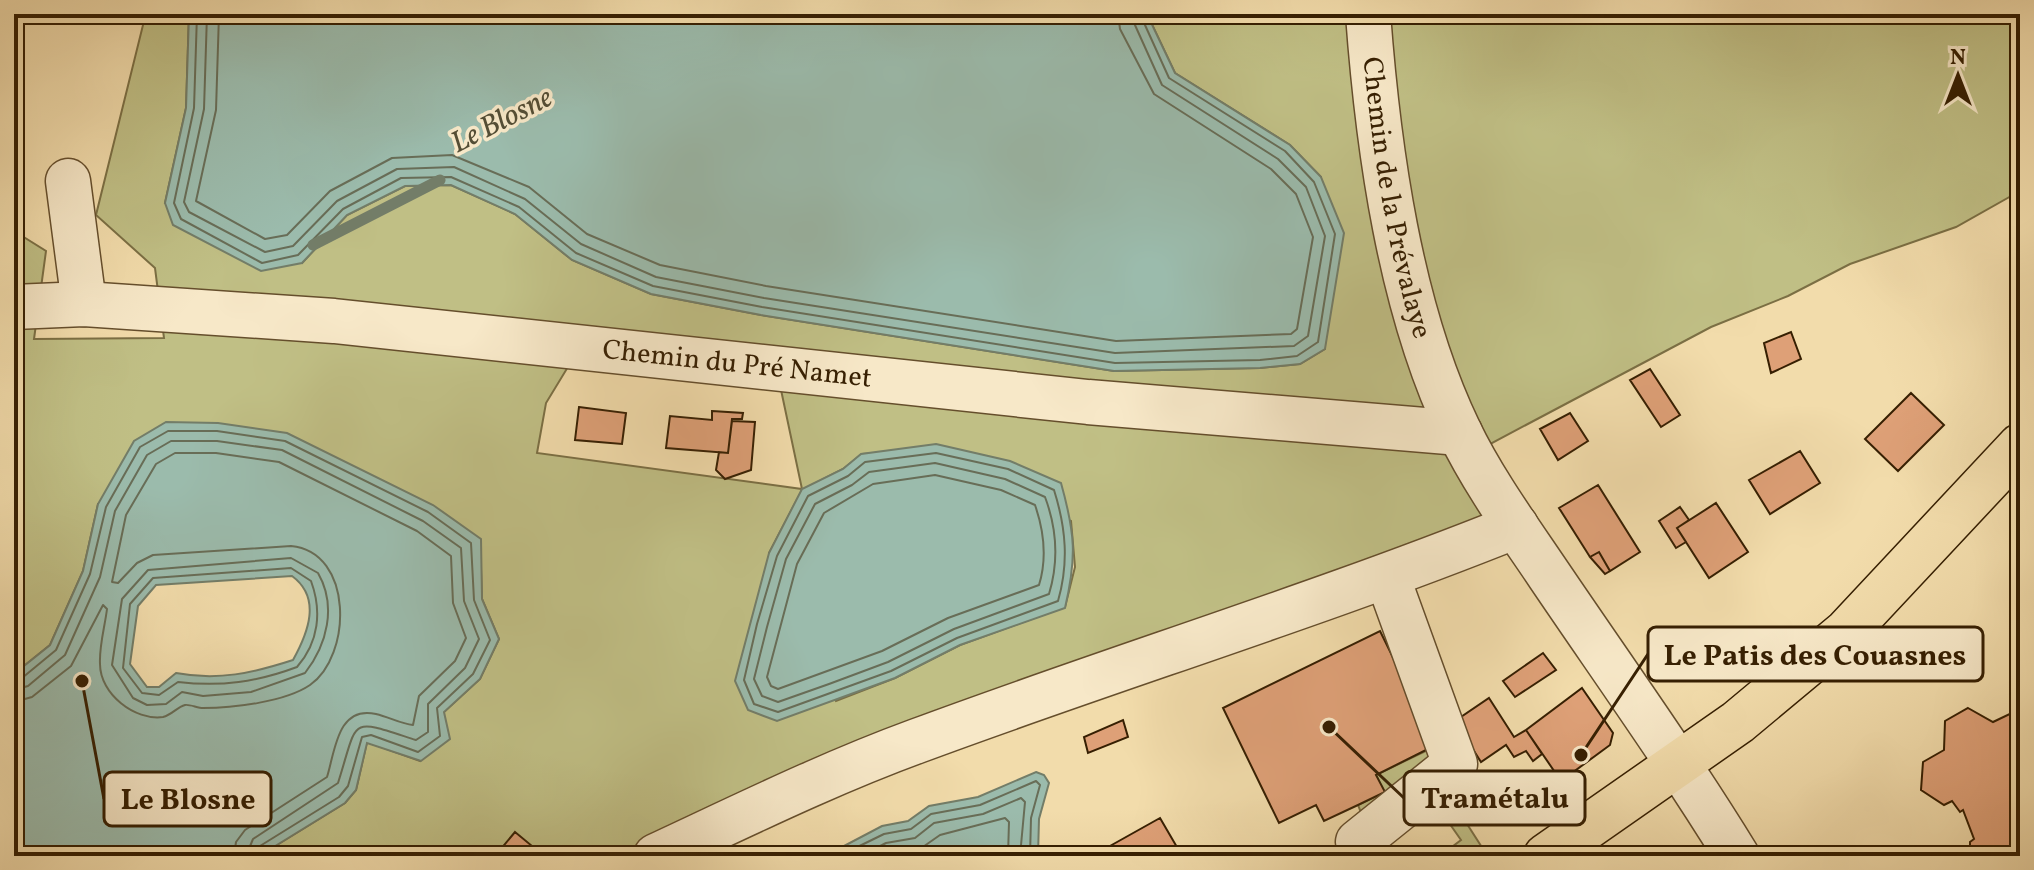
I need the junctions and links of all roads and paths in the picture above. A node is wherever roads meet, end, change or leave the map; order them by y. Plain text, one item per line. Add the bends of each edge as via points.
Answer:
1 (1368, 14) edge
2 (68, 181) dead end
3 (84, 304) junction
4 (14, 307) edge
5 (1460, 433) junction
6 (2020, 446) edge
7 (1516, 526) junction
8 (1387, 576) junction
9 (1680, 764) junction
10 (656, 856) edge
11 (1366, 856) edge
12 (1546, 856) edge
13 (1737, 856) edge

1 - 5 street, Chemin de la Prévalaye via 1393,216 1436,377
2 - 3 street
3 - 4 street, Chemin du Pré Namet
3 - 5 street, Chemin du Pré Namet via 334,321 1088,402
5 - 7 street, Chemin de la Prévalaye
6 - 9 main road via 1846,632
7 - 8 street
7 - 9 street, Chemin de la Prévalaye
8 - 10 street via 914,742 766,803
8 - 11 street via 1455,764 1358,842
9 - 12 main road
9 - 13 street, Chemin de la Prévalaye

